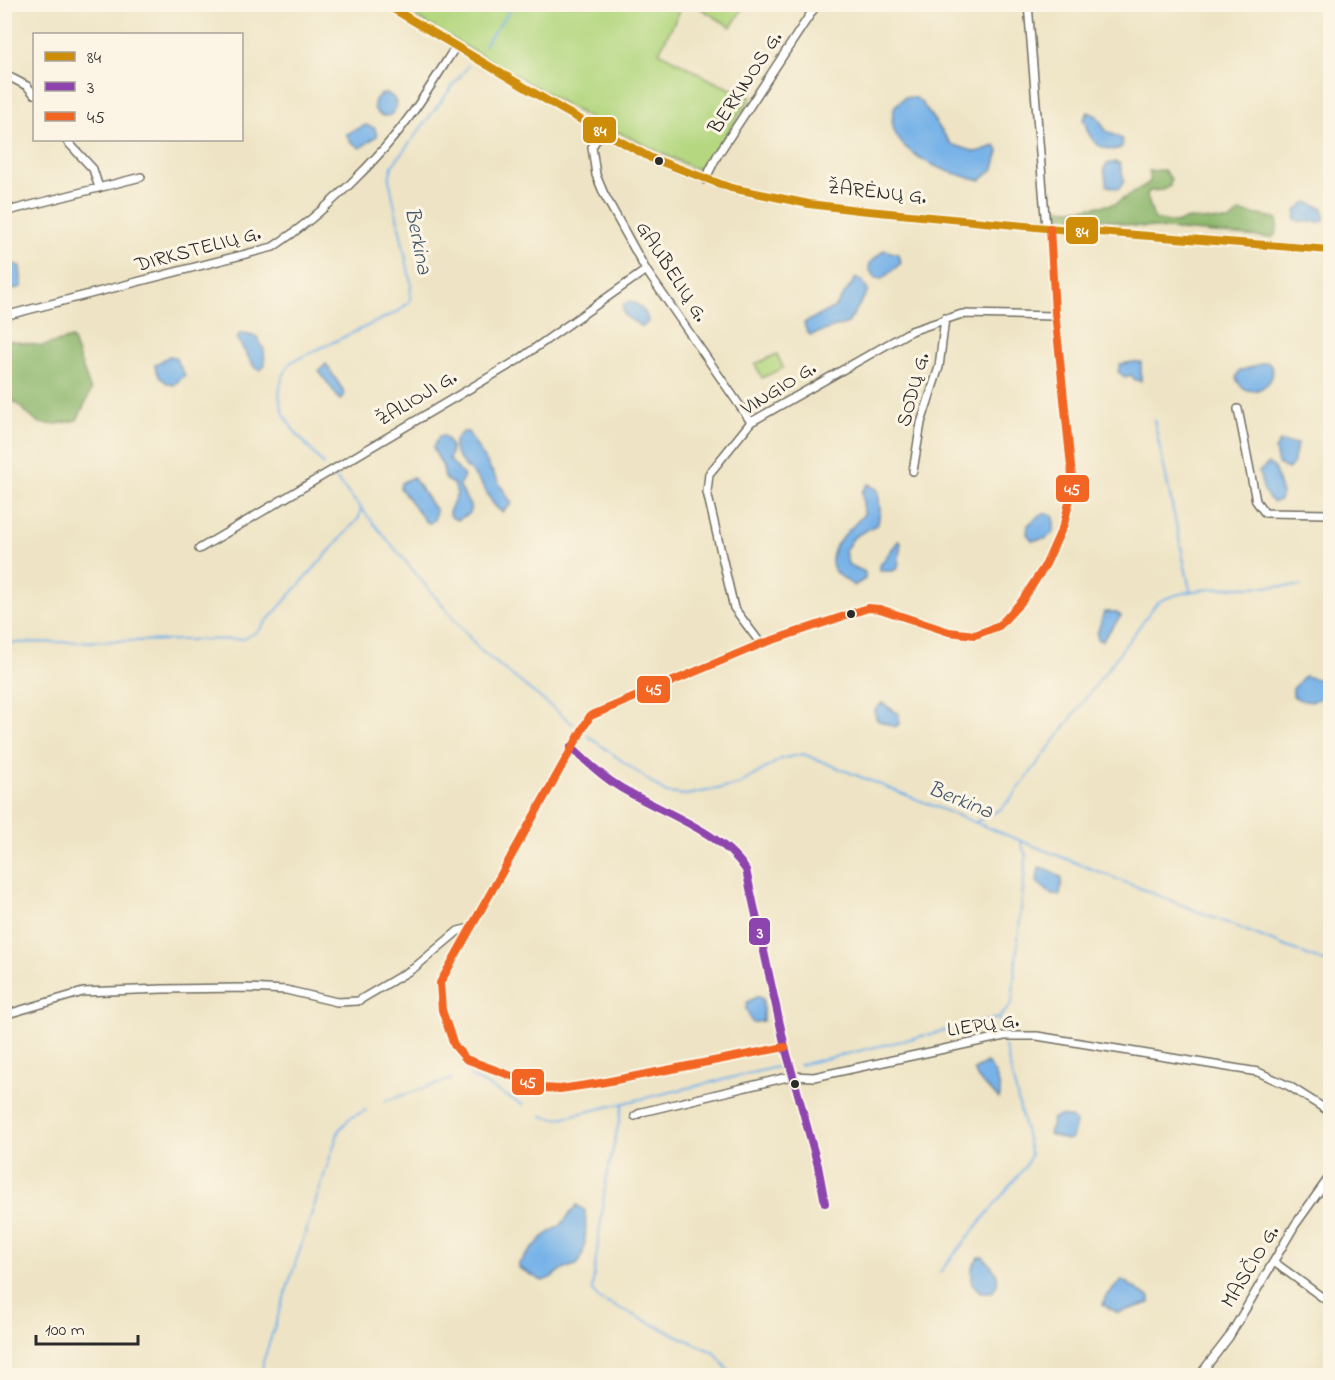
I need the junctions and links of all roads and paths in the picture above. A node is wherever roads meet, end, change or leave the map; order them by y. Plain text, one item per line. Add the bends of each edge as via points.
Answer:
1 (385, 4) edge
2 (817, 4) edge
3 (1028, 4) edge
4 (456, 46) junction
5 (4, 74) edge
6 (33, 93) edge
7 (602, 131) junction
8 (67, 141) edge
9 (141, 177) dead end
10 (705, 180) junction
11 (99, 188) junction
12 (4, 199) edge
13 (8, 211) edge
14 (1048, 228) junction
15 (1330, 250) edge
16 (646, 270) junction
17 (4, 316) edge
18 (1055, 316) junction
19 (945, 318) junction
20 (1238, 409) dead end
21 (751, 422) junction
22 (913, 471) dead end
23 (1330, 514) edge
24 (199, 549) dead end
25 (761, 644) junction
26 (571, 747) junction
27 (470, 928) junction
28 (4, 1015) edge
29 (785, 1047) junction
30 (792, 1076) junction
31 (1330, 1113) edge
32 (635, 1116) dead end
33 (1330, 1176) edge
34 (825, 1203) dead end
35 (1274, 1263) junction
36 (1330, 1303) edge
37 (1200, 1376) edge

1 - 4 main road, ŽARĖNŲ G.
2 - 10 street, BERKINOS G.
3 - 14 street
4 - 7 main road, ŽARĖNŲ G.
4 - 17 street, DIRKSTELIŲ G. via 389,142 326,206 273,247
5 - 6 street
7 - 10 main road, ŽARĖNŲ G. via 651,158
7 - 16 street, GAUBELIŲ G. via 592,147 596,175
8 - 11 street via 93,169
9 - 11 street
10 - 14 main road, ŽARĖNŲ G. via 809,204
11 - 13 street
12 - 13 street
14 - 15 main road, ŽARĖNŲ G.
14 - 18 street
16 - 21 street, GAUBELIŲ G.
16 - 24 street, ŽALIOJI G. via 518,360
18 - 19 street, VINGIO G. via 981,313
18 - 25 street via 1073,486 1064,525 1046,564 1022,601 999,626 975,635 949,632 868,608
19 - 21 street, VINGIO G. via 911,331
19 - 22 street, SODŲ G. via 939,367 921,423
20 - 23 street via 1260,510
21 - 25 street, VINGIO G. via 709,474 707,492 734,608
25 - 26 street via 590,716
26 - 27 street
26 - 29 street via 595,771 619,787 717,841 738,857 746,870
27 - 28 street via 458,931 414,968 358,1000 338,1002 286,990 245,988 83,992
27 - 29 street via 440,983 442,1010 454,1045 466,1059 510,1076 544,1088 560,1089
29 - 30 street
30 - 31 street, LIEPŲ G. via 814,1077 1004,1036 1037,1036 1258,1072 1289,1086
30 - 32 street, LIEPŲ G.
30 - 34 street
33 - 35 street, MASČIO G.
35 - 36 street
35 - 37 street, MASČIO G.

